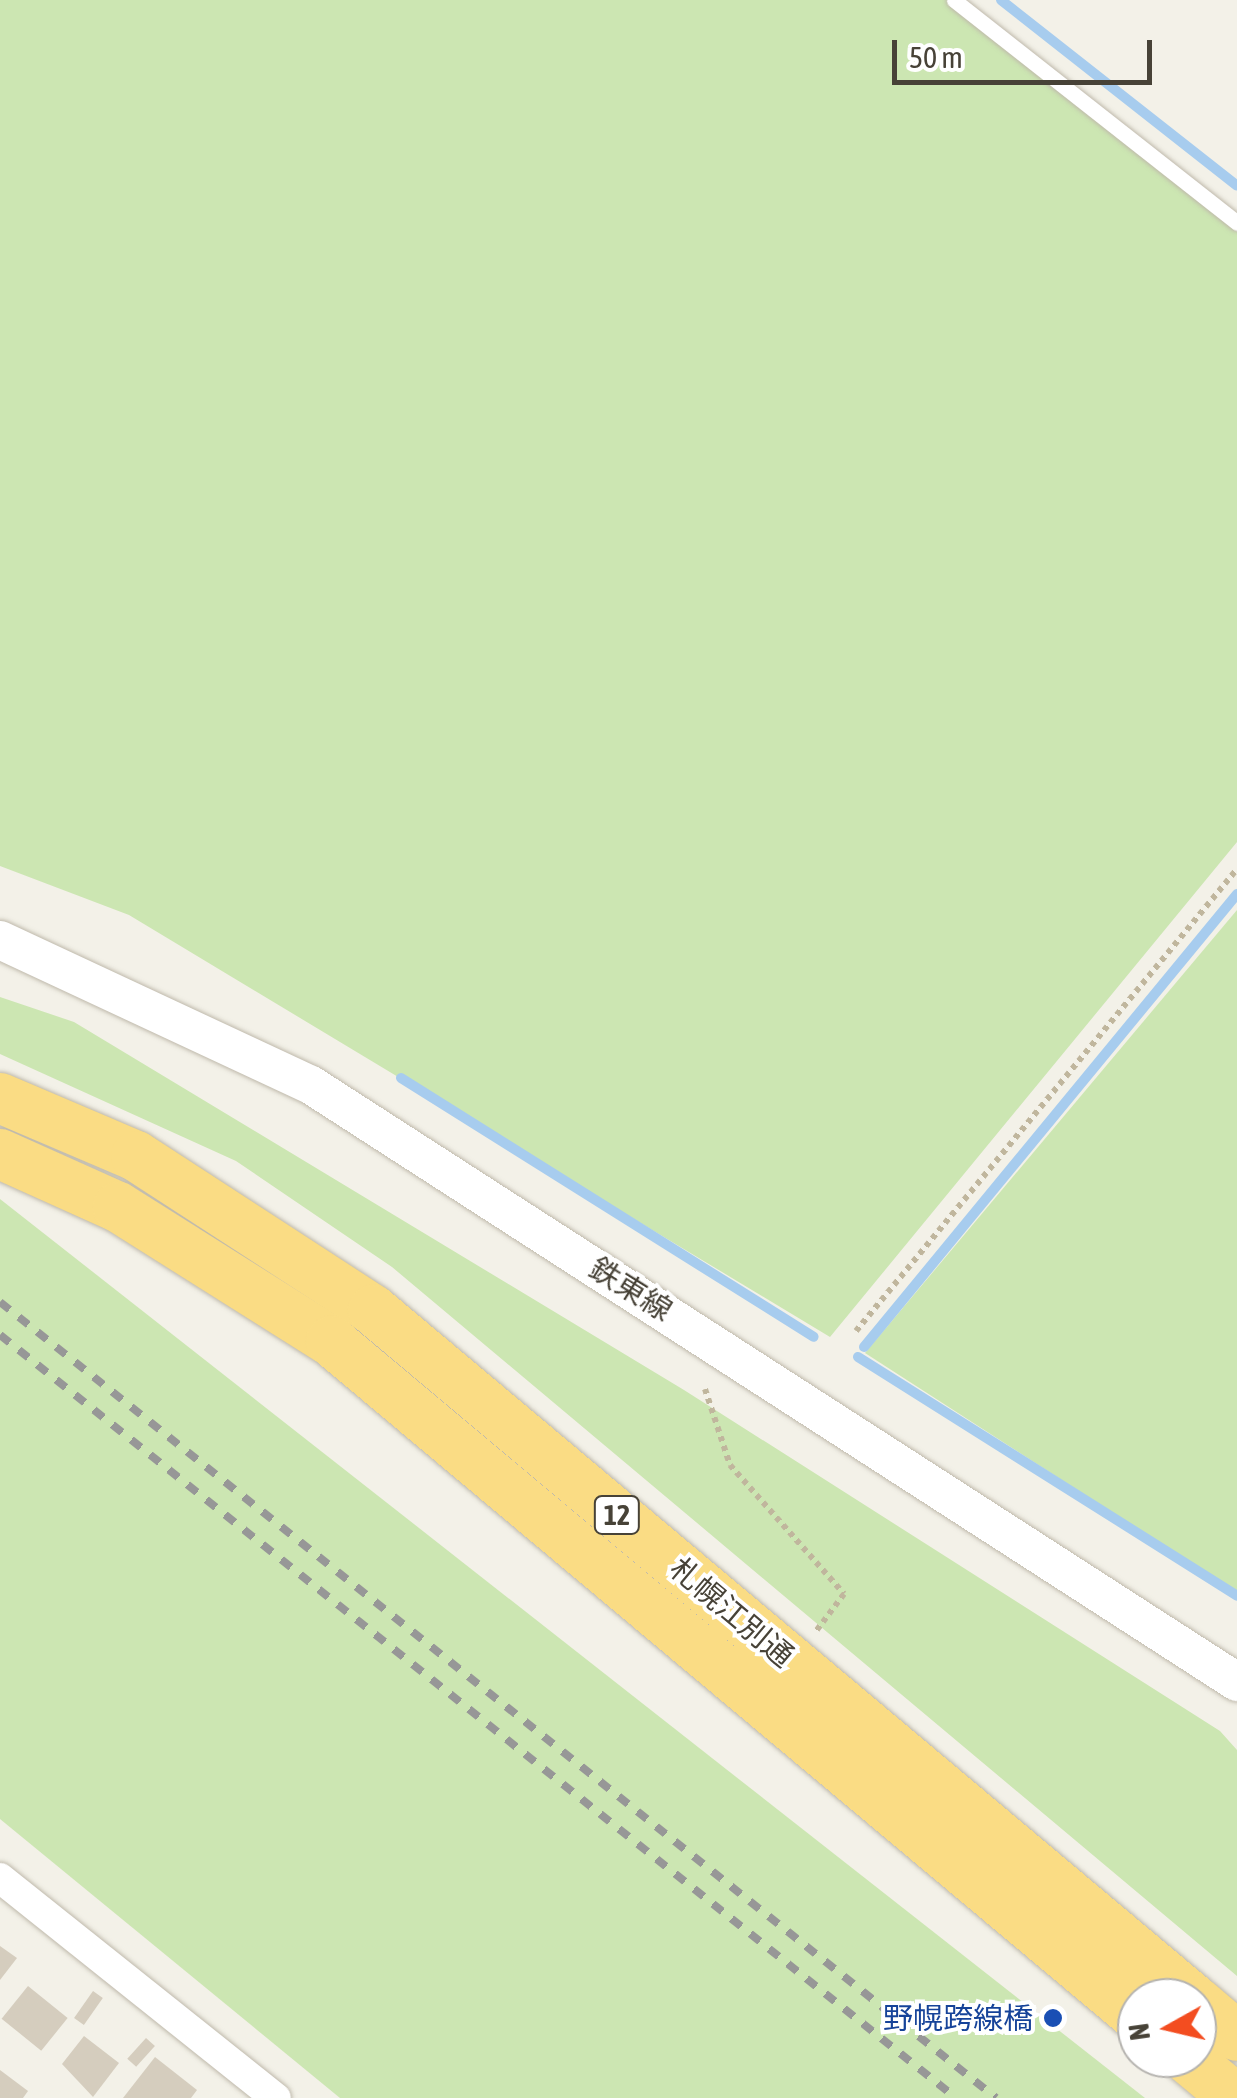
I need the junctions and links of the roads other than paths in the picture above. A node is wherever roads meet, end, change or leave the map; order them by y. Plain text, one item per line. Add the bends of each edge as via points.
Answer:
1 (954, 0) edge
2 (1237, 223) edge
3 (0, 940) edge
4 (0, 1098) edge
5 (0, 1154) edge
6 (1237, 1682) edge
7 (0, 1878) edge
8 (1168, 1978) edge
9 (1117, 1999) edge
10 (1217, 2019) edge
11 (1237, 2036) edge
12 (1211, 2078) edge
13 (262, 2094) edge
14 (1235, 2098) edge

1 - 2 lane
3 - 6 street, 鉄東線 via 311,1085
4 - 8 highway, 札幌江別通 / 12 via 136,1156 373,1310
5 - 9 highway, 札幌江別通 / 12 via 118,1207 332,1341
7 - 13 street
10 - 11 highway, 札幌江別通 / 12
12 - 14 highway

